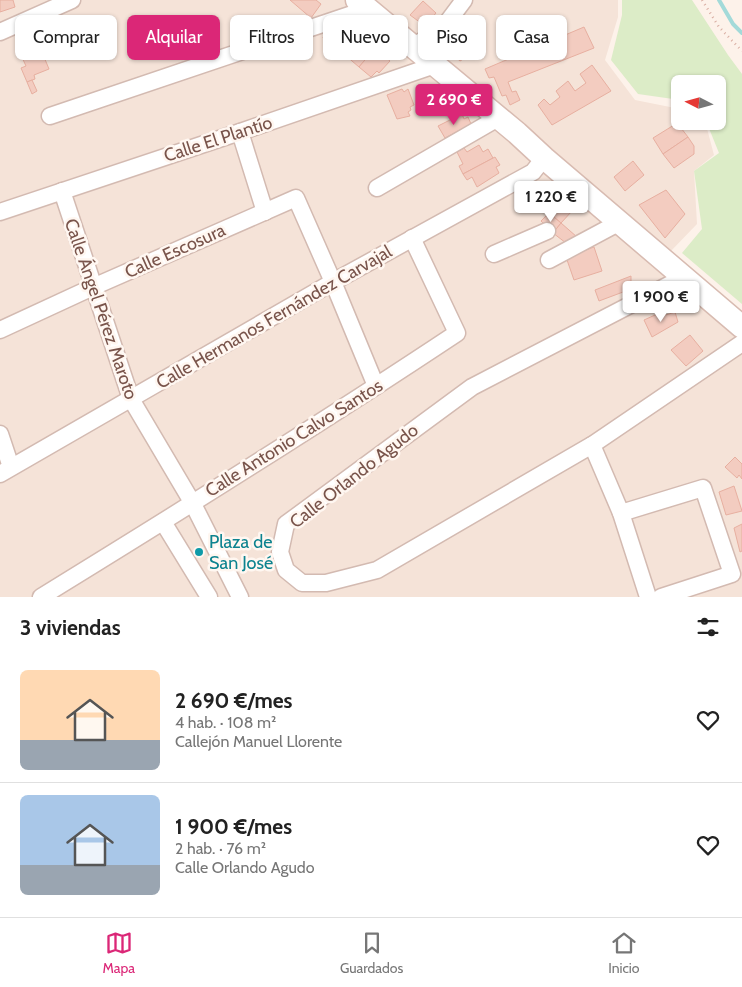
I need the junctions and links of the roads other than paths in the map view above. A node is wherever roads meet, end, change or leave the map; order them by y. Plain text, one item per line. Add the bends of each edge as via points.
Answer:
1 (72, 0) edge
2 (464, 0) edge
3 (362, 4) edge
4 (42, 6) edge
5 (0, 32) edge
6 (412, 47) junction
7 (435, 65) junction
8 (50, 116) dead end
9 (498, 118) junction
10 (240, 132) junction
11 (544, 158) junction
12 (377, 188) dead end
13 (62, 191) junction
14 (0, 212) edge
15 (265, 212) junction
16 (620, 222) junction
17 (412, 238) junction
18 (567, 250) junction
19 (494, 254) dead end
20 (548, 260) dead end
21 (684, 277) junction
22 (333, 282) junction
23 (93, 287) junction
24 (742, 327) edge
25 (0, 330) edge
26 (742, 343) edge
27 (376, 386) junction
28 (130, 400) junction
29 (0, 434) edge
30 (592, 445) junction
31 (6, 470) edge
32 (192, 502) junction
33 (621, 513) junction
34 (163, 522) junction
35 (737, 572) edge
36 (232, 582) junction
37 (41, 597) edge
38 (209, 597) edge
39 (220, 597) edge
40 (240, 597) edge
41 (648, 597) edge
42 (661, 597) edge

1 - 4 street
2 - 6 street via 443,28
3 - 6 main road
3 - 8 street
4 - 5 street
6 - 7 main road
7 - 9 main road
7 - 10 street, Calle El Plantío
9 - 11 main road
9 - 12 street
10 - 13 street, Calle El Plantío
10 - 15 street
11 - 16 main road
11 - 17 street, Calle Hermanos Fernández Carvajal via 533,172
13 - 14 street, Calle El Plantío
13 - 23 street, Calle Ángel Pérez Maroto
15 - 22 street, Calle Escosura via 296,198
15 - 23 street, Calle Escosura
16 - 18 street
16 - 21 main road
17 - 22 street, Calle Hermanos Fernández Carvajal
17 - 27 street, Calle Antonio Calvo Santos via 456,333
18 - 19 street via 543,228
18 - 20 street
21 - 24 main road
21 - 30 street, Calle Orlando Agudo via 472,387 286,524 280,552 286,570 302,583 326,584 377,570
22 - 27 street
22 - 28 street, Calle Hermanos Fernández Carvajal
23 - 25 street, Calle Escosura
23 - 28 street, Calle Ángel Pérez Maroto
26 - 30 street, Calle Orlando Agudo
27 - 32 street, Calle Antonio Calvo Santos
28 - 31 street, Calle Hermanos Fernández Carvajal
28 - 32 street, Calle Ángel Pérez Maroto
29 - 31 street
30 - 33 street
32 - 34 street, Calle Antonio Calvo Santos
32 - 36 street, Calle Ángel Pérez Maroto
33 - 35 street via 703,488
33 - 41 street
34 - 37 street, Calle Antonio Calvo Santos
34 - 38 street
35 - 42 street
36 - 39 street
36 - 40 street, Calle Ángel Pérez Maroto

